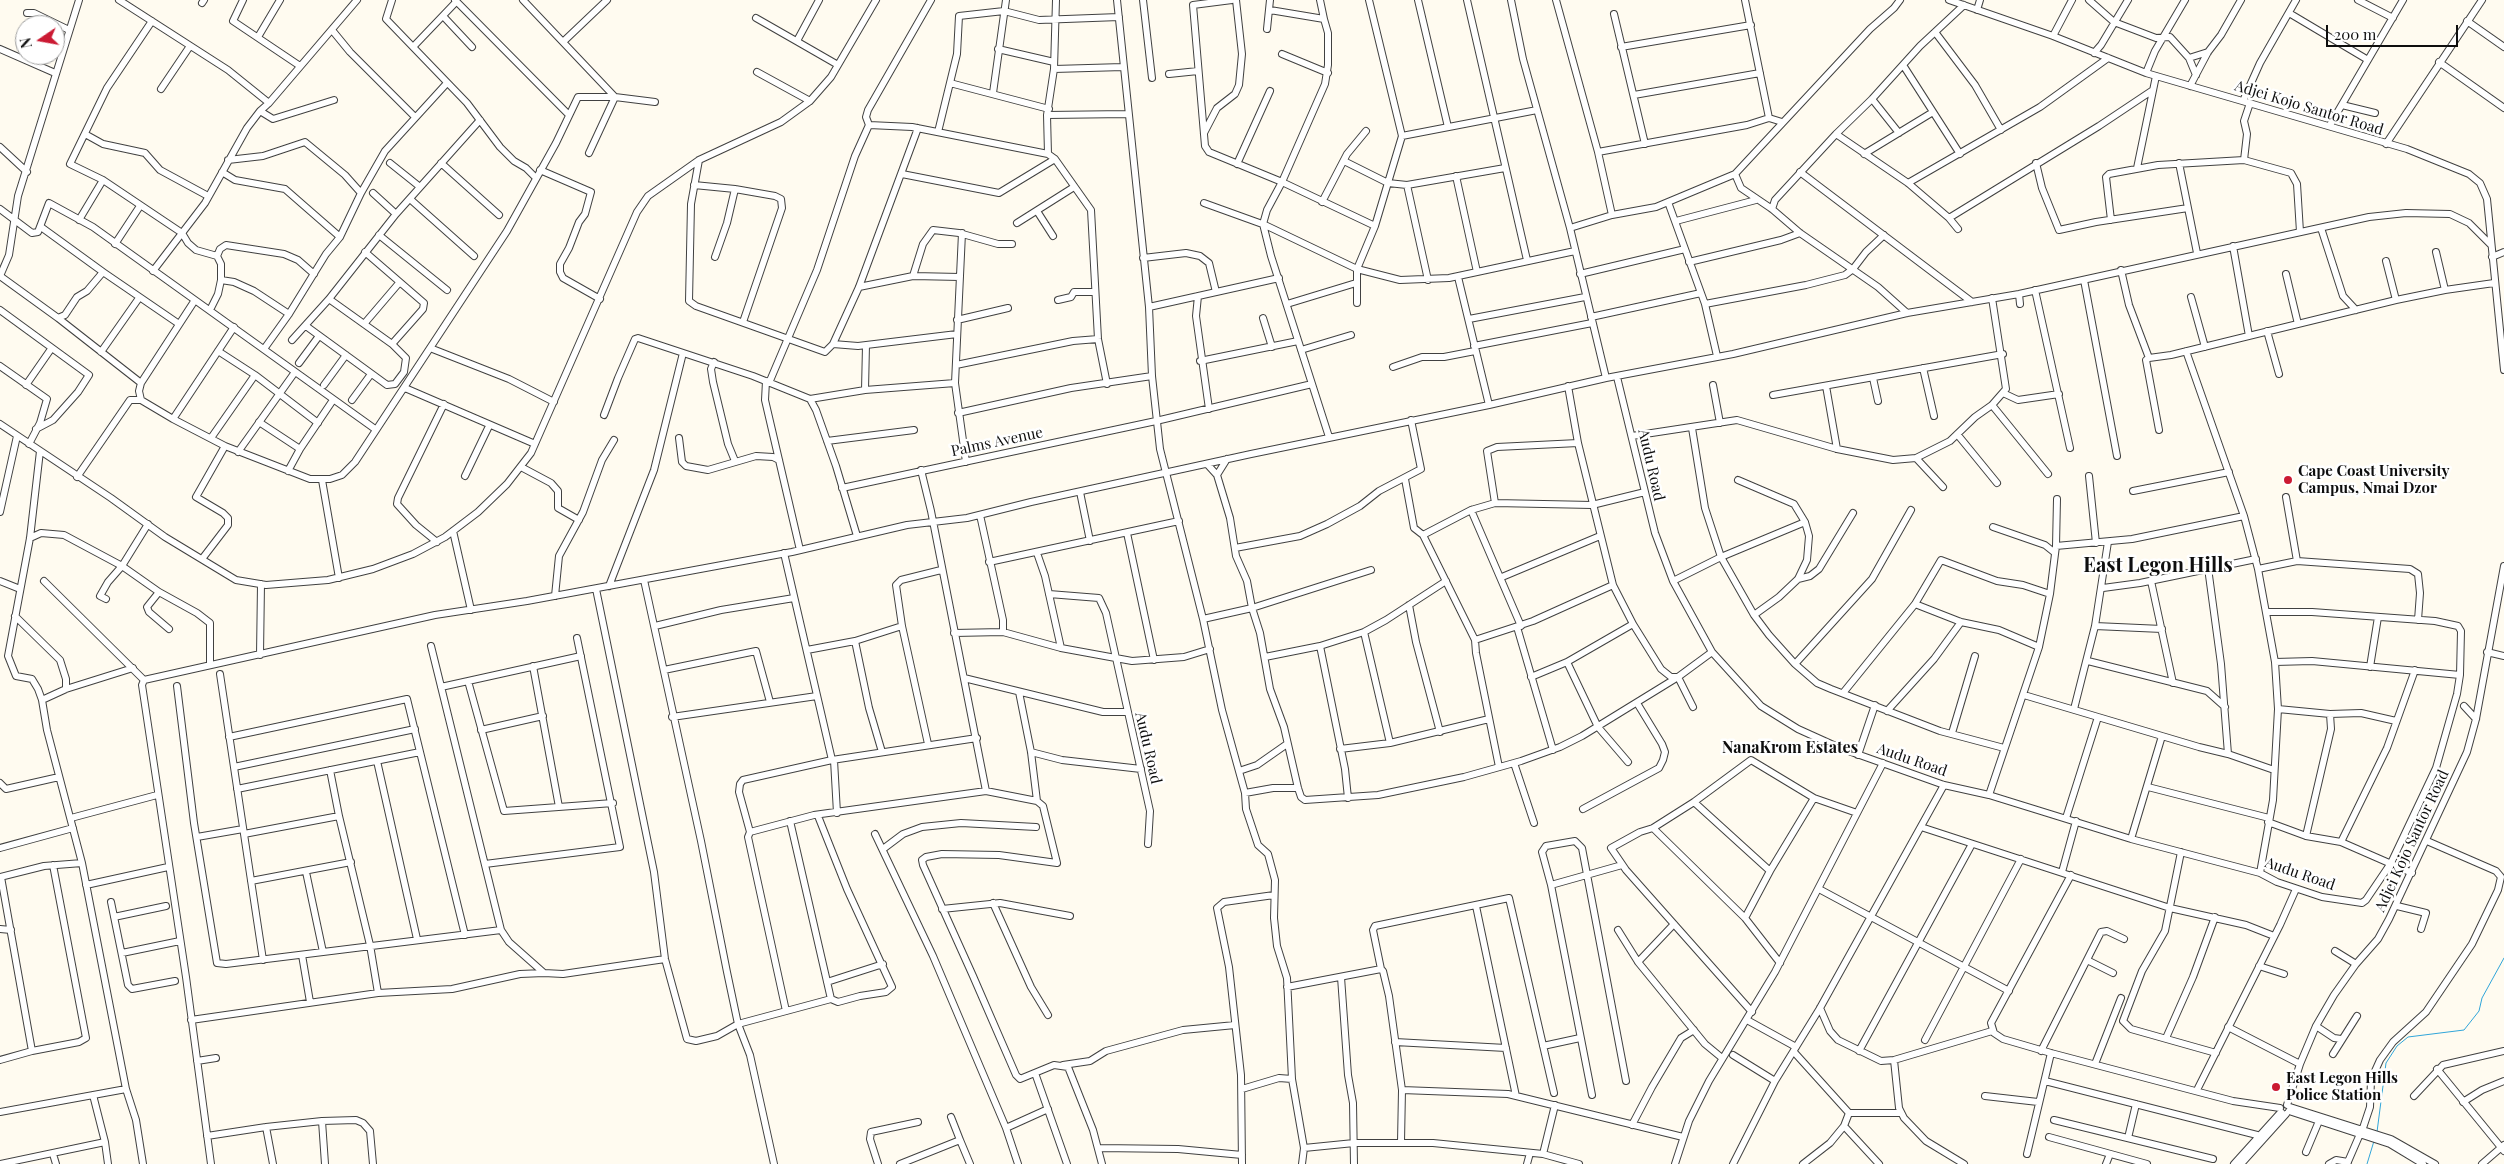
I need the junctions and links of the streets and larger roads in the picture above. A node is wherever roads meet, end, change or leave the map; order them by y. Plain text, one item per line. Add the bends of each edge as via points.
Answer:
1 (79, 0) edge
2 (119, 0) edge
3 (243, 0) edge
4 (280, 0) edge
5 (357, 0) edge
6 (392, 0) edge
7 (523, 0) edge
8 (536, 0) edge
9 (606, 0) edge
10 (819, 0) edge
11 (876, 0) edge
12 (931, 0) edge
13 (1006, 0) edge
14 (1056, 0) edge
15 (1117, 0) edge
16 (1143, 0) edge
17 (1232, 0) edge
18 (1236, 0) edge
19 (1270, 0) edge
20 (1320, 0) edge
21 (1369, 0) edge
22 (1418, 0) edge
23 (1467, 0) edge
24 (1511, 0) edge
25 (1556, 0) edge
26 (1745, 0) edge
27 (1900, 0) edge
28 (1949, 0) edge
29 (1980, 0) edge
30 (2072, 0) edge
31 (2089, 0) edge
32 (2128, 0) edge
33 (2185, 0) edge
34 (2240, 0) edge
35 (2296, 0) edge
36 (2358, 0) edge
37 (2403, 0) edge
38 (2482, 0) edge
39 (456, 1) edge
40 (1193, 3) edge
41 (530, 6) junction
42 (1964, 6) junction
43 (1270, 10) junction
44 (1978, 10) junction
45 (1004, 11) junction
46 (27, 13) dead end
47 (2289, 13) junction
48 (1614, 14) dead end
49 (443, 16) junction
50 (1119, 17) junction
51 (756, 18) dead end
52 (2393, 18) junction
53 (1324, 19) junction
54 (1056, 20) junction
55 (152, 21) junction
56 (2467, 21) junction
57 (2114, 22) junction
58 (1750, 25) junction
59 (69, 30) junction
60 (332, 30) junction
61 (1267, 30) dead end
62 (1935, 32) junction
63 (2053, 36) junction
64 (258, 38) junction
65 (2163, 38) junction
66 (564, 41) junction
67 (798, 42) junction
68 (190, 46) junction
69 (413, 47) junction
70 (472, 47) dead end
71 (1622, 47) junction
72 (2504, 47) edge
73 (0, 49) edge
74 (998, 49) junction
75 (2208, 52) junction
76 (2094, 53) junction
77 (1282, 54) dead end
78 (2108, 58) junction
79 (2189, 58) junction
80 (2368, 60) junction
81 (2439, 62) junction
82 (838, 65) junction
83 (1903, 65) junction
84 (300, 66) junction
85 (1054, 66) junction
86 (1124, 67) junction
87 (1198, 71) junction
88 (757, 72) dead end
89 (55, 73) junction
90 (1328, 73) junction
91 (1760, 73) junction
92 (2146, 73) junction
93 (1169, 74) dead end
94 (2196, 75) junction
95 (2156, 76) junction
96 (1152, 78) dead end
97 (447, 83) junction
98 (950, 83) junction
99 (2190, 86) junction
100 (161, 89) dead end
101 (2153, 90) junction
102 (1270, 91) dead end
103 (993, 93) junction
104 (1634, 94) junction
105 (615, 97) junction
106 (1872, 99) junction
107 (334, 100) dead end
108 (810, 101) junction
109 (655, 102) dead end
110 (2246, 102) junction
111 (269, 103) junction
112 (2342, 105) junction
113 (2504, 108) edge
114 (1537, 110) junction
115 (260, 111) junction
116 (1048, 112) junction
117 (1933, 112) junction
118 (2375, 113) dead end
119 (568, 114) junction
120 (1128, 114) junction
121 (415, 117) junction
122 (1494, 117) junction
123 (1769, 118) junction
124 (480, 120) junction
125 (1782, 122) junction
126 (869, 125) junction
127 (2330, 126) junction
128 (1448, 127) junction
129 (918, 128) junction
130 (2001, 130) junction
131 (1366, 131) dead end
132 (938, 132) junction
133 (1899, 133) junction
134 (85, 134) junction
135 (1204, 134) junction
136 (1836, 134) junction
137 (1402, 136) junction
138 (1646, 144) junction
139 (2386, 144) junction
140 (0, 147) edge
141 (1598, 152) junction
142 (589, 153) dead end
143 (1048, 154) junction
144 (1864, 154) junction
145 (1960, 154) junction
146 (1055, 159) junction
147 (228, 160) junction
148 (699, 160) junction
149 (2244, 160) junction
150 (1344, 161) junction
151 (441, 162) junction
152 (390, 163) dead end
153 (2036, 163) junction
154 (2179, 163) junction
155 (1236, 164) junction
156 (1505, 168) junction
157 (2136, 168) junction
158 (540, 170) junction
159 (27, 172) junction
160 (222, 172) junction
161 (1800, 172) junction
162 (902, 174) junction
163 (1735, 174) junction
164 (1456, 176) junction
165 (536, 178) junction
166 (103, 180) junction
167 (1282, 182) junction
168 (1908, 183) junction
169 (1388, 184) junction
170 (694, 185) junction
171 (1407, 185) junction
172 (420, 187) junction
173 (1074, 187) junction
174 (735, 189) junction
175 (361, 193) junction
176 (373, 193) dead end
177 (208, 196) junction
178 (410, 199) junction
179 (1756, 200) junction
180 (1322, 202) junction
181 (1668, 202) junction
182 (1204, 203) dead end
183 (140, 206) junction
184 (2188, 208) junction
185 (0, 209) edge
186 (1772, 209) junction
187 (1037, 211) junction
188 (396, 214) junction
189 (1612, 215) junction
190 (499, 216) dead end
191 (1949, 218) junction
192 (79, 220) junction
193 (2111, 220) junction
194 (14, 221) junction
195 (1676, 221) dead end
196 (1017, 223) dead end
197 (1265, 225) junction
198 (1375, 226) junction
199 (41, 227) junction
200 (1570, 228) junction
201 (2321, 228) junction
202 (1958, 229) dead end
203 (2300, 232) junction
204 (182, 233) junction
205 (1800, 233) junction
206 (962, 234) junction
207 (379, 235) junction
208 (1884, 235) junction
209 (1053, 236) dead end
210 (340, 237) junction
211 (115, 244) junction
212 (1012, 244) dead end
213 (2491, 245) junction
214 (2233, 246) junction
215 (1685, 249) junction
216 (1575, 251) junction
217 (365, 252) junction
218 (2436, 252) dead end
219 (2504, 252) edge
220 (2197, 253) junction
221 (217, 256) junction
222 (474, 256) dead end
223 (715, 257) dead end
224 (2492, 257) junction
225 (1143, 258) junction
226 (1527, 260) junction
227 (2386, 261) dead end
228 (1690, 262) junction
229 (1357, 269) junction
230 (1853, 269) junction
231 (2121, 270) junction
232 (152, 271) junction
233 (103, 272) junction
234 (1477, 272) junction
235 (314, 274) junction
236 (1580, 274) junction
237 (2286, 274) dead end
238 (913, 276) junction
239 (960, 277) junction
240 (1458, 277) junction
241 (1279, 278) junction
242 (222, 280) junction
243 (1428, 280) junction
244 (2084, 280) junction
245 (399, 283) junction
246 (1356, 283) junction
247 (2494, 283) junction
248 (860, 287) junction
249 (447, 290) dead end
250 (2036, 290) junction
251 (2445, 290) junction
252 (1094, 292) junction
253 (1216, 292) junction
254 (1701, 293) junction
255 (2019, 294) junction
256 (1198, 296) junction
257 (1585, 297) junction
258 (140, 298) junction
259 (1992, 298) junction
260 (2190, 298) dead end
261 (329, 299) junction
262 (600, 299) junction
263 (195, 300) junction
264 (1058, 300) dead end
265 (2396, 300) junction
266 (1972, 302) junction
267 (1357, 303) dead end
268 (1287, 304) junction
269 (1705, 304) junction
270 (2020, 304) dead end
271 (1149, 307) junction
272 (1008, 308) dead end
273 (0, 310) edge
274 (210, 310) junction
275 (2356, 310) junction
276 (1907, 313) junction
277 (289, 314) junction
278 (58, 318) junction
279 (1263, 318) dead end
280 (957, 320) junction
281 (1469, 320) junction
282 (1591, 320) junction
283 (743, 322) junction
284 (179, 324) junction
285 (364, 324) junction
286 (2298, 324) junction
287 (306, 326) junction
288 (234, 327) junction
289 (2267, 331) junction
290 (957, 334) junction
291 (1351, 335) dead end
292 (319, 336) junction
293 (2249, 336) junction
294 (787, 339) junction
295 (1098, 339) junction
296 (292, 340) dead end
297 (1298, 341) junction
298 (392, 344) junction
299 (833, 344) junction
300 (866, 345) junction
301 (1272, 347) junction
302 (2205, 347) junction
303 (430, 348) junction
304 (1475, 348) junction
305 (51, 349) junction
306 (264, 349) junction
307 (1301, 350) junction
308 (218, 351) junction
309 (101, 352) junction
310 (2186, 352) junction
311 (683, 353) junction
312 (2003, 354) junction
313 (346, 355) junction
314 (1717, 356) junction
315 (2149, 358) junction
316 (2503, 358) edge
317 (1200, 361) junction
318 (714, 362) junction
319 (299, 363) dead end
320 (956, 365) junction
321 (0, 366) edge
322 (1393, 367) dead end
323 (1923, 368) junction
324 (2504, 370) edge
325 (295, 372) junction
326 (371, 374) junction
327 (2279, 374) dead end
328 (255, 375) junction
329 (1152, 376) junction
330 (1617, 377) junction
331 (1606, 378) junction
332 (1873, 378) junction
333 (768, 382) junction
334 (142, 383) junction
335 (955, 383) junction
336 (26, 384) junction
337 (1107, 384) junction
338 (1312, 384) junction
339 (324, 385) dead end
340 (1713, 385) dead end
341 (1568, 386) junction
342 (1826, 386) junction
343 (405, 388) junction
344 (865, 390) junction
345 (2003, 393) junction
346 (278, 394) junction
347 (2058, 394) junction
348 (1773, 395) dead end
349 (810, 399) junction
350 (141, 400) junction
351 (333, 400) junction
352 (352, 400) dead end
353 (1878, 401) dead end
354 (554, 402) junction
355 (444, 404) junction
356 (1489, 405) junction
357 (1992, 405) junction
358 (1209, 409) junction
359 (958, 413) junction
360 (604, 415) dead end
361 (1934, 416) dead end
362 (173, 419) junction
363 (1411, 420) junction
364 (1156, 421) junction
365 (259, 422) junction
366 (318, 423) junction
367 (1720, 423) junction
368 (0, 424) edge
369 (489, 426) junction
370 (1692, 428) junction
371 (36, 429) junction
372 (375, 429) junction
373 (914, 430) dead end
374 (2159, 430) dead end
375 (1957, 434) junction
376 (17, 436) junction
377 (1632, 436) junction
378 (1329, 437) junction
379 (211, 438) junction
380 (678, 438) dead end
381 (614, 440) dead end
382 (827, 441) junction
383 (1578, 443) junction
384 (29, 444) junction
385 (535, 444) junction
386 (225, 446) junction
387 (2070, 448) dead end
388 (300, 449) junction
389 (1837, 449) junction
390 (40, 451) junction
391 (238, 452) junction
392 (2117, 456) dead end
393 (1916, 458) junction
394 (1227, 459) junction
395 (735, 460) junction
396 (779, 460) junction
397 (966, 462) junction
398 (1206, 464) junction
399 (521, 467) junction
400 (921, 470) junction
401 (288, 472) junction
402 (2229, 472) junction
403 (1165, 473) junction
404 (2048, 474) dead end
405 (77, 476) junction
406 (465, 476) dead end
407 (1217, 476) junction
408 (2089, 476) dead end
409 (1405, 479) junction
410 (322, 480) junction
411 (1738, 480) dead end
412 (1997, 483) dead end
413 (1943, 487) dead end
414 (842, 488) junction
415 (2133, 491) dead end
416 (1080, 492) junction
417 (1645, 492) junction
418 (2286, 497) dead end
419 (2057, 499) dead end
420 (1495, 504) junction
421 (1592, 505) junction
422 (1471, 510) junction
423 (1911, 510) dead end
424 (0, 512) edge
425 (1853, 513) dead end
426 (980, 516) junction
427 (2244, 516) junction
428 (579, 520) junction
429 (1179, 521) junction
430 (934, 522) junction
431 (1805, 522) junction
432 (148, 524) junction
433 (1993, 527) dead end
434 (453, 531) junction
435 (1127, 533) junction
436 (1423, 535) junction
437 (856, 536) junction
438 (1600, 536) junction
439 (30, 538) junction
440 (1090, 541) junction
441 (437, 542) junction
442 (2108, 542) junction
443 (2096, 544) junction
444 (1235, 548) junction
445 (800, 550) junction
446 (2055, 550) junction
447 (784, 553) junction
448 (1037, 553) junction
449 (1721, 557) junction
450 (202, 559) junction
451 (2256, 559) junction
452 (2296, 561) junction
453 (989, 562) junction
454 (122, 566) junction
455 (2504, 566) edge
456 (2208, 568) junction
457 (2258, 569) junction
458 (941, 570) junction
459 (1371, 570) dead end
460 (1502, 577) junction
461 (339, 578) junction
462 (1798, 579) junction
463 (644, 580) junction
464 (44, 581) dead end
465 (1446, 581) junction
466 (2151, 581) junction
467 (0, 582) edge
468 (1672, 582) junction
469 (260, 584) junction
470 (1613, 585) junction
471 (609, 586) junction
472 (2103, 588) junction
473 (20, 589) junction
474 (596, 589) junction
475 (159, 592) junction
476 (1049, 594) junction
477 (2050, 594) junction
478 (555, 596) junction
479 (794, 598) junction
480 (106, 599) dead end
481 (1915, 604) junction
482 (1409, 605) junction
483 (1252, 608) junction
484 (471, 610) junction
485 (2267, 612) junction
486 (1754, 615) junction
487 (15, 616) junction
488 (2378, 617) junction
489 (1203, 619) junction
490 (2418, 620) junction
491 (1961, 622) junction
492 (1633, 624) junction
493 (655, 626) junction
494 (902, 626) junction
495 (1519, 626) junction
496 (2096, 626) junction
497 (169, 629) dead end
498 (2162, 629) junction
499 (1003, 632) junction
500 (1364, 632) junction
501 (954, 633) junction
502 (577, 638) dead end
503 (1475, 640) junction
504 (855, 641) junction
505 (431, 646) dead end
506 (1320, 646) junction
507 (2039, 647) junction
508 (1061, 648) junction
509 (1210, 649) junction
510 (807, 650) junction
511 (1712, 652) junction
512 (2487, 652) junction
513 (260, 654) junction
514 (581, 656) junction
515 (1975, 656) dead end
516 (2504, 656) edge
517 (1265, 657) junction
518 (1114, 659) junction
519 (1154, 660) junction
520 (2088, 661) junction
521 (1567, 662) junction
522 (2276, 662) junction
523 (1795, 664) junction
524 (210, 665) junction
525 (533, 666) junction
526 (2370, 667) junction
527 (133, 668) junction
528 (664, 670) junction
529 (2414, 670) junction
530 (220, 674) dead end
531 (2460, 675) junction
532 (1531, 677) junction
533 (1678, 677) junction
534 (964, 678) junction
535 (144, 680) junction
536 (468, 681) junction
537 (2173, 683) junction
538 (177, 686) dead end
539 (441, 687) junction
540 (66, 689) junction
541 (1019, 692) junction
542 (1843, 693) junction
543 (2024, 695) junction
544 (817, 696) junction
545 (42, 700) junction
546 (770, 702) junction
547 (1636, 703) junction
548 (1875, 705) junction
549 (2464, 706) dead end
550 (2225, 707) junction
551 (1693, 708) dead end
552 (2074, 709) junction
553 (2278, 709) junction
554 (1886, 711) junction
555 (1127, 712) junction
556 (2330, 714) junction
557 (542, 716) junction
558 (672, 717) junction
559 (2098, 717) junction
560 (2476, 719) junction
561 (1489, 720) junction
562 (2396, 721) junction
563 (1598, 727) junction
564 (415, 729) junction
565 (481, 730) junction
566 (1440, 732) junction
567 (1952, 733) junction
568 (2162, 736) junction
569 (229, 737) junction
570 (976, 738) junction
571 (1390, 743) junction
572 (928, 744) junction
573 (1287, 744) junction
574 (2004, 748) junction
575 (1340, 749) junction
576 (1553, 750) junction
577 (420, 752) junction
578 (882, 752) junction
579 (1031, 752) junction
580 (2228, 754) junction
581 (1858, 755) junction
582 (833, 760) junction
583 (377, 761) junction
584 (1628, 762) dead end
585 (1514, 763) junction
586 (1884, 763) junction
587 (234, 767) junction
588 (1499, 767) junction
589 (1141, 768) junction
590 (330, 770) junction
591 (2274, 770) junction
592 (1238, 771) junction
593 (59, 777) junction
594 (0, 783) edge
595 (1944, 785) junction
596 (2148, 787) junction
597 (1298, 788) junction
598 (237, 789) junction
599 (986, 791) junction
600 (1245, 793) junction
601 (157, 795) junction
602 (1989, 795) junction
603 (1348, 798) junction
604 (1814, 798) junction
605 (1037, 801) junction
606 (1694, 802) junction
607 (613, 803) junction
608 (559, 807) junction
609 (1583, 809) dead end
610 (837, 813) junction
611 (1857, 813) junction
612 (339, 816) junction
613 (818, 816) junction
614 (71, 818) junction
615 (2066, 818) junction
616 (2269, 820) junction
617 (790, 821) junction
618 (2076, 821) junction
619 (1534, 822) dead end
620 (1036, 827) dead end
621 (1921, 827) junction
622 (73, 828) junction
623 (1654, 828) junction
624 (244, 832) junction
625 (750, 832) junction
626 (875, 834) dead end
627 (2306, 836) junction
628 (196, 837) junction
629 (2131, 839) junction
630 (2427, 841) junction
631 (2341, 842) junction
632 (1148, 844) dead end
633 (1972, 844) junction
634 (0, 848) edge
635 (883, 849) junction
636 (2181, 852) junction
637 (2020, 859) junction
638 (351, 862) junction
639 (82, 863) junction
640 (2391, 863) junction
641 (485, 864) junction
642 (53, 865) junction
643 (1622, 865) junction
644 (168, 867) junction
645 (1770, 871) junction
646 (306, 872) junction
647 (2062, 872) junction
648 (2260, 873) junction
649 (2412, 873) junction
650 (2071, 875) junction
651 (1587, 876) junction
652 (0, 877) edge
653 (251, 882) junction
654 (86, 884) junction
655 (1551, 885) junction
656 (1819, 889) junction
657 (2296, 889) junction
658 (1274, 895) junction
659 (112, 902) dead end
660 (993, 903) junction
661 (166, 906) dead end
662 (1476, 906) junction
663 (2397, 906) junction
664 (2170, 908) junction
665 (942, 909) junction
666 (1070, 916) dead end
667 (114, 917) junction
668 (1745, 918) junction
669 (1871, 918) junction
670 (2215, 918) junction
671 (1674, 924) junction
672 (0, 929) edge
673 (2421, 929) dead end
674 (11, 930) junction
675 (501, 930) junction
676 (1618, 930) dead end
677 (465, 934) junction
678 (2274, 936) junction
679 (417, 939) junction
680 (2124, 939) dead end
681 (180, 941) junction
682 (1918, 942) junction
683 (370, 945) junction
684 (2335, 951) dead end
685 (323, 952) junction
686 (122, 953) junction
687 (302, 955) junction
688 (665, 959) junction
689 (263, 960) junction
690 (2087, 960) junction
691 (1638, 962) junction
692 (1780, 963) junction
693 (882, 964) junction
694 (2356, 964) junction
695 (2259, 966) junction
696 (1964, 967) junction
697 (1381, 969) junction
698 (2113, 973) dead end
699 (544, 974) junction
700 (2284, 974) dead end
701 (1341, 977) junction
702 (176, 981) dead end
703 (827, 982) junction
704 (1287, 986) junction
705 (2009, 991) junction
706 (378, 993) junction
707 (2121, 998) dead end
708 (831, 999) junction
709 (310, 1002) junction
710 (1820, 1008) junction
711 (786, 1012) junction
712 (1752, 1012) junction
713 (1048, 1015) dead end
714 (2357, 1016) dead end
715 (191, 1020) junction
716 (1747, 1020) junction
717 (738, 1024) junction
718 (1235, 1024) junction
719 (2316, 1026) junction
720 (2228, 1027) junction
721 (1694, 1030) junction
722 (1992, 1031) junction
723 (1580, 1038) junction
724 (2166, 1038) junction
725 (2341, 1039) junction
726 (1925, 1040) dead end
727 (1395, 1042) junction
728 (1542, 1046) junction
729 (1506, 1048) junction
730 (1795, 1049) junction
731 (32, 1051) junction
732 (1859, 1051) junction
733 (2041, 1051) junction
734 (2504, 1051) edge
735 (2051, 1054) junction
736 (2216, 1054) junction
737 (2333, 1054) dead end
738 (1733, 1055) dead end
739 (216, 1058) dead end
740 (1722, 1058) junction
741 (0, 1060) edge
742 (1894, 1060) junction
743 (197, 1061) junction
744 (2096, 1064) junction
745 (2300, 1064) junction
746 (1062, 1065) junction
747 (2437, 1069) junction
748 (1035, 1073) junction
749 (1292, 1079) junction
750 (1626, 1081) dead end
751 (1775, 1081) junction
752 (2045, 1081) junction
753 (2504, 1082) edge
754 (126, 1089) junction
755 (1242, 1089) junction
756 (1402, 1090) junction
757 (2197, 1090) junction
758 (1554, 1093) dead end
759 (93, 1094) junction
760 (1592, 1095) dead end
761 (1516, 1096) junction
762 (1985, 1096) dead end
763 (2414, 1096) dead end
764 (2038, 1102) junction
765 (2464, 1102) junction
766 (2136, 1104) junction
767 (1555, 1105) junction
768 (1048, 1109) junction
769 (2286, 1110) junction
770 (0, 1112) edge
771 (1848, 1113) junction
772 (1901, 1113) junction
773 (950, 1117) dead end
774 (2054, 1120) dead end
775 (322, 1121) junction
776 (2319, 1121) junction
777 (918, 1122) dead end
778 (1632, 1125) junction
779 (1844, 1126) junction
780 (266, 1127) junction
781 (1006, 1128) junction
782 (2361, 1131) junction
783 (207, 1136) junction
784 (2261, 1136) junction
785 (1683, 1137) junction
786 (2049, 1137) dead end
787 (2128, 1138) junction
788 (2383, 1139) junction
789 (960, 1140) junction
790 (105, 1142) junction
791 (1401, 1142) junction
792 (1354, 1143) junction
793 (1099, 1148) junction
794 (1304, 1148) junction
795 (2503, 1148) edge
796 (2306, 1152) dead end
797 (1530, 1153) junction
798 (53, 1154) junction
799 (1543, 1154) junction
800 (2027, 1154) dead end
801 (2110, 1154) junction
802 (1242, 1155) junction
803 (2213, 1159) dead end
804 (2347, 1163) edge
805 (0, 1164) edge
806 (56, 1164) edge
807 (108, 1164) edge
808 (143, 1164) edge
809 (211, 1164) edge
810 (273, 1164) edge
811 (325, 1164) edge
812 (373, 1164) edge
813 (774, 1164) edge
814 (878, 1164) edge
815 (900, 1164) edge
816 (970, 1164) edge
817 (1018, 1164) edge
818 (1067, 1164) edge
819 (1102, 1164) edge
820 (1242, 1164) edge
821 (1302, 1164) edge
822 (1354, 1164) edge
823 (1527, 1164) edge
824 (1578, 1164) edge
825 (1675, 1164) edge
826 (1733, 1164) edge
827 (1803, 1164) edge
828 (1879, 1164) edge
829 (1964, 1164) edge
830 (2106, 1164) edge
831 (2147, 1164) edge
832 (2234, 1164) edge
833 (2241, 1164) edge
834 (2329, 1164) edge
835 (2423, 1164) edge
836 (2435, 1164) edge
837 (2482, 1164) edge

1 - 59 street
2 - 55 street
3 - 64 street via 233,21
4 - 64 street
5 - 60 street
6 - 69 street via 386,19
7 - 41 street
8 - 41 street
9 - 66 street
10 - 67 street
11 - 82 street
12 - 126 street via 872,100 866,117
13 - 45 street
14 - 54 street
15 - 50 street
16 - 96 street
17 - 40 street
18 - 135 street via 1242,54 1239,85 1235,94 1217,108
19 - 43 street
20 - 53 street
21 - 137 street
22 - 128 street
23 - 122 street
24 - 114 street
25 - 141 street
26 - 58 street
27 - 125 street
28 - 42 street, Adjei Kojo Santor Road
29 - 44 street
30 - 63 street
31 - 57 street
32 - 57 street
33 - 65 street
34 - 75 street
35 - 47 street
36 - 52 street
37 - 52 street
38 - 56 street
39 - 49 street
39 - 119 street
40 - 87 street
41 - 66 street
42 - 44 street, Adjei Kojo Santor Road
42 - 62 street
43 - 53 street
43 - 61 street
44 - 63 street, Adjei Kojo Santor Road
45 - 54 street via 1039,20
45 - 74 street
45 - 98 street via 959,16 957,54
46 - 59 street via 34,13
47 - 80 street
47 - 110 street via 2260,63
48 - 71 street
49 - 69 street
49 - 70 street
50 - 54 street
50 - 86 street
51 - 67 street
52 - 80 street
53 - 90 street via 1328,33
54 - 85 street
55 - 68 street
55 - 134 street via 107,88
56 - 72 street
56 - 81 street
57 - 65 street
57 - 76 street
58 - 71 street
58 - 91 street
59 - 89 street
60 - 84 street
60 - 121 street
62 - 83 street
62 - 130 street via 1975,85
63 - 76 street, Adjei Kojo Santor Road
64 - 84 street
65 - 79 street via 2170,37
65 - 92 street
66 - 105 street
67 - 82 street
68 - 100 street
68 - 111 street via 228,70
69 - 97 street
71 - 104 street
73 - 89 street
74 - 85 street
74 - 103 street
75 - 79 street
75 - 94 street
76 - 78 street, Adjei Kojo Santor Road
77 - 90 street
78 - 92 street, Adjei Kojo Santor Road
78 - 130 street via 2040,107
79 - 94 street
80 - 112 street
81 - 113 street
81 - 139 street
82 - 108 street
83 - 106 street
83 - 117 street
84 - 111 street
85 - 86 street
85 - 116 street
86 - 120 street
87 - 93 street
87 - 135 street
88 - 108 street
89 - 159 street
90 - 167 street
91 - 104 street
91 - 123 street
92 - 95 street, Adjei Kojo Santor Road
94 - 99 street
95 - 99 street, Adjei Kojo Santor Road
95 - 101 street
97 - 121 street
97 - 124 street
98 - 103 street
98 - 132 street
99 - 110 street, Adjei Kojo Santor Road
101 - 153 street
101 - 157 street
102 - 155 street
103 - 116 street
104 - 138 street
105 - 109 street
105 - 119 street via 580,96
105 - 142 street
106 - 133 street
106 - 136 street
107 - 115 street via 273,119
108 - 148 street via 781,122
110 - 127 street, Adjei Kojo Santor Road
110 - 149 street
111 - 115 street
112 - 118 street
112 - 127 street
114 - 122 street
114 - 200 street
115 - 147 street
116 - 120 street
116 - 143 street
117 - 133 street
117 - 145 street
119 - 158 street
120 - 225 street
121 - 175 street via 385,151
122 - 128 street
122 - 156 street
123 - 125 street
123 - 138 street
124 - 151 street
124 - 165 street via 510,158
125 - 163 street
126 - 129 street
126 - 294 street via 855,156 817,270
127 - 139 street, Adjei Kojo Santor Road
128 - 137 street
129 - 132 street
129 - 162 street
130 - 145 street
131 - 150 street
132 - 143 street
133 - 144 street
134 - 166 street via 70,164
134 - 177 street via 103,144 145,153 160,170
135 - 155 street via 1205,146 1210,152
136 - 144 street
136 - 161 street
137 - 169 street
138 - 141 street
139 - 213 street, Adjei Kojo Santor Road via 2433,158 2475,178 2485,190
140 - 159 street
141 - 189 street
143 - 146 street
144 - 168 street
145 - 168 street
146 - 162 street via 1000,193
146 - 173 street
147 - 160 street
147 - 175 street via 263,156 306,142
148 - 170 street
148 - 262 street via 659,187 641,204
149 - 154 street
149 - 203 street via 2291,173 2296,184
150 - 169 street
150 - 180 street
151 - 172 street
151 - 190 street
152 - 172 street
153 - 191 street
153 - 193 street via 2059,230
154 - 157 street
154 - 184 street
155 - 167 street
156 - 164 street
156 - 226 street
157 - 193 street via 2107,175
158 - 165 street
158 - 262 street via 591,192 585,214 560,264 560,272 563,278
159 - 194 street via 18,196
160 - 177 street
160 - 210 street via 235,180 285,189
161 - 186 street via 1775,200
161 - 208 street
162 - 248 street
163 - 179 street via 1741,188
163 - 181 street
164 - 171 street
164 - 234 street
165 - 303 street via 507,231
166 - 183 street
166 - 192 street
167 - 180 street
167 - 197 street via 1267,210
168 - 191 street
169 - 171 street
169 - 198 street
170 - 174 street
170 - 283 street via 690,301
171 - 243 street
172 - 178 street
173 - 187 street
173 - 252 street via 1091,210
174 - 223 street
174 - 283 street via 782,199
175 - 210 street
176 - 188 street
177 - 204 street
178 - 188 street
178 - 222 street
179 - 186 street
179 - 195 street
180 - 198 street
181 - 189 street
181 - 215 street
182 - 197 street
183 - 204 street
183 - 211 street
184 - 193 street
184 - 220 street
185 - 194 street
186 - 205 street
187 - 196 street
187 - 209 street
188 - 207 street
189 - 200 street
191 - 202 street
192 - 199 street via 50,203
192 - 211 street
194 - 199 street via 32,232 38,232
194 - 278 street via 9,255 0,276
197 - 229 street
197 - 241 street via 1266,240
198 - 229 street
199 - 233 street
200 - 216 street
201 - 203 street
201 - 213 street via 2388,214 2450,214 2470,223
201 - 275 street via 2343,296
203 - 214 street
204 - 221 street via 196,250
204 - 232 street
205 - 228 street
205 - 230 street
206 - 212 street via 998,244
206 - 238 street via 942,230 930,232
206 - 239 street
207 - 217 street
207 - 249 street
208 - 230 street
208 - 266 street
210 - 235 street
211 - 232 street
213 - 224 street, Adjei Kojo Santor Road
214 - 220 street
214 - 293 street
215 - 228 street
215 - 236 street
216 - 226 street
216 - 236 street
217 - 245 street
217 - 261 street
218 - 251 street
219 - 224 street
220 - 231 street
221 - 235 street via 226,245 284,254 305,264
221 - 242 street via 222,264
224 - 247 street, Adjei Kojo Santor Road
225 - 253 street via 1186,253 1200,256 1209,264
225 - 271 street
226 - 234 street
227 - 265 street
228 - 254 street
229 - 243 street via 1400,280
229 - 246 street
230 - 269 street via 1835,278
230 - 276 street
231 - 244 street
231 - 315 street
232 - 263 street
233 - 258 street
233 - 278 street via 87,291 77,296 65,315
234 - 240 street
235 - 277 street
236 - 257 street
237 - 286 street
238 - 239 street
238 - 248 street
239 - 280 street
240 - 243 street
240 - 281 street
241 - 253 street
241 - 268 street
242 - 274 street
242 - 277 street via 254,291
244 - 250 street
244 - 392 street
245 - 285 street
245 - 298 street via 424,306
246 - 267 street
246 - 268 street
247 - 251 street
247 - 316 street, Adjei Kojo Santor Road
248 - 299 street
250 - 255 street
250 - 347 street
251 - 265 street
252 - 264 street via 1074,292
252 - 295 street
253 - 256 street
254 - 269 street
254 - 282 street
255 - 259 street
255 - 270 street
256 - 271 street
256 - 317 street via 1196,316
257 - 281 street
257 - 282 street
258 - 284 street
258 - 309 street
259 - 266 street
259 - 312 street
260 - 302 street
261 - 285 street
261 - 287 street
262 - 354 street
263 - 274 street
263 - 284 street
265 - 275 street
266 - 276 street
268 - 297 street
269 - 314 street
271 - 329 street
272 - 280 street
273 - 305 street
274 - 288 street
275 - 286 street
276 - 314 street
277 - 306 street
278 - 309 street
279 - 301 street
280 - 290 street
281 - 304 street
282 - 304 street
282 - 331 street
283 - 294 street
284 - 334 street
285 - 298 street
286 - 289 street
287 - 292 street
287 - 296 street
288 - 306 street
288 - 308 street
289 - 293 street
289 - 327 street
290 - 300 street
290 - 320 street
291 - 307 street
292 - 313 street
292 - 319 street
293 - 302 street
294 - 299 street via 821,352 829,350
294 - 333 street
295 - 320 street via 1073,341
295 - 337 street
297 - 301 street
297 - 307 street
298 - 326 street via 406,358 404,372 391,386
299 - 300 street
300 - 344 street
301 - 317 street
302 - 310 street
303 - 343 street
303 - 354 street via 509,379
304 - 322 street via 1444,356 1422,357
304 - 356 street
305 - 336 street
305 - 371 street via 89,375 53,420
306 - 325 street
307 - 338 street
308 - 328 street
308 - 362 street
309 - 334 street
310 - 315 street
310 - 402 street
311 - 318 street
311 - 360 street via 635,339
311 - 471 street via 654,470
312 - 323 street
312 - 345 street via 2007,385
313 - 326 street
313 - 339 street
314 - 330 street
315 - 374 street via 2146,360
316 - 324 street, Adjei Kojo Santor Road
317 - 358 street
318 - 333 street
318 - 395 street via 711,369 713,382
320 - 335 street
321 - 336 street
323 - 332 street
323 - 361 street
325 - 346 street
325 - 351 street
326 - 352 street
328 - 346 street
328 - 379 street
329 - 337 street
329 - 364 street
330 - 331 street
330 - 377 street, Audu Road
331 - 341 street
332 - 342 street
332 - 353 street
333 - 349 street
333 - 396 street via 765,400
334 - 350 street via 139,391
335 - 344 street
335 - 359 street
336 - 371 street via 47,399
337 - 359 street via 1072,388
338 - 358 street, Palms Avenue
338 - 378 street
340 - 367 street
341 - 356 street
341 - 383 street
342 - 348 street
342 - 389 street
343 - 355 street
343 - 372 street
344 - 349 street
345 - 347 street via 2018,400
345 - 357 street
346 - 365 street
346 - 366 street
347 - 387 street
349 - 382 street
350 - 362 street
350 - 405 street via 130,400
351 - 366 street
351 - 372 street
354 - 385 street
355 - 369 street
355 - 441 street via 397,504
356 - 363 street
357 - 375 street
357 - 404 street
358 - 364 street, Palms Avenue
359 - 397 street
362 - 379 street
363 - 378 street
363 - 409 street via 1421,469
364 - 397 street, Palms Avenue
364 - 403 street
365 - 388 street
365 - 391 street
366 - 388 street
367 - 370 street
367 - 389 street via 1737,420
368 - 376 street
369 - 385 street
369 - 406 street
370 - 377 street
370 - 449 street via 1701,489
371 - 384 street
372 - 410 street via 350,468 342,475
373 - 382 street
375 - 393 street via 1947,443
375 - 412 street
376 - 384 street
376 - 424 street
377 - 417 street, Audu Road
378 - 394 street
379 - 386 street
380 - 395 street via 682,462 686,466 708,470
381 - 428 street via 602,460
382 - 414 street
383 - 420 street via 1497,447 1487,451
383 - 421 street
384 - 390 street
385 - 399 street
386 - 391 street
386 - 450 street via 196,497 223,513 228,518 228,525
388 - 401 street
389 - 393 street via 1893,460
390 - 405 street
390 - 439 street
391 - 401 street
393 - 413 street
394 - 398 street
394 - 407 street
395 - 396 street via 773,456
396 - 445 street
397 - 400 street, Palms Avenue
398 - 403 street
398 - 407 street
399 - 428 street via 551,483 558,491 558,508
399 - 434 street via 495,496
400 - 414 street, Palms Avenue
400 - 430 street
401 - 410 street
402 - 415 street
402 - 427 street
403 - 416 street
403 - 429 street
405 - 432 street
407 - 444 street
408 - 443 street
409 - 436 street via 1414,528
409 - 444 street via 1300,536
410 - 461 street
411 - 431 street via 1794,504
414 - 437 street
416 - 426 street
416 - 440 street
417 - 421 street
417 - 468 street, Audu Road
418 - 452 street
419 - 446 street
420 - 421 street
420 - 422 street
421 - 438 street
422 - 436 street
422 - 460 street
423 - 523 street via 1872,579
425 - 462 street via 1819,570
426 - 430 street
426 - 453 street
427 - 442 street
427 - 451 street
428 - 478 street via 560,556
429 - 435 street
429 - 489 street
430 - 437 street
430 - 458 street
431 - 449 street
431 - 462 street via 1809,536 1808,560
432 - 450 street
432 - 454 street
433 - 446 street
434 - 441 street
434 - 484 street
435 - 440 street
435 - 519 street
436 - 465 street
437 - 445 street
438 - 460 street
438 - 470 street
439 - 454 street via 42,533 64,535
439 - 473 street
440 - 448 street
441 - 461 street via 402,559
442 - 443 street
442 - 472 street
443 - 446 street
444 - 483 street via 1247,581
445 - 447 street
446 - 477 street
447 - 463 street
447 - 479 street
448 - 453 street
448 - 476 street
449 - 468 street
449 - 486 street
450 - 469 street via 229,577
451 - 456 street
451 - 457 street
452 - 457 street
452 - 490 street via 2410,570 2418,574
453 - 499 street
454 - 475 street
454 - 480 street via 116,569 100,596
455 - 512 street, Adjei Kojo Santor Road
456 - 466 street
456 - 550 street
457 - 485 street
458 - 494 street via 897,583
458 - 501 street
459 - 483 street
460 - 495 street
461 - 469 street
462 - 486 street
463 - 471 street
463 - 493 street
464 - 527 street
465 - 482 street
465 - 503 street
466 - 472 street
466 - 498 street
467 - 473 street
468 - 511 street, Audu Road
469 - 513 street
470 - 492 street
470 - 495 street
471 - 474 street
472 - 496 street
473 - 487 street
474 - 478 street
474 - 688 street via 654,872
475 - 497 street via 148,607
475 - 524 street via 210,623
476 - 508 street
476 - 518 street, Audu Road via 1099,598 1106,613
477 - 481 street via 1997,581 1941,560
477 - 507 street
478 - 484 street
479 - 493 street via 721,610
479 - 510 street
481 - 491 street
481 - 542 street
482 - 500 street
482 - 566 street
483 - 489 street
483 - 517 street
484 - 513 street
485 - 488 street
485 - 522 street
486 - 523 street
487 - 540 street via 60,660
487 - 545 street via 8,656 16,676 32,679
488 - 490 street
488 - 526 street
489 - 509 street
490 - 531 street via 2458,626 2462,636
491 - 507 street via 1999,630
491 - 554 street via 1934,659
492 - 521 street
492 - 533 street via 1661,669
493 - 528 street
494 - 504 street
494 - 572 street
495 - 503 street
495 - 532 street
496 - 498 street
496 - 520 street
498 - 537 street
499 - 501 street
499 - 508 street
500 - 506 street
500 - 571 street
501 - 534 street
502 - 514 street
503 - 561 street
504 - 510 street
504 - 578 street
505 - 539 street
506 - 517 street
506 - 575 street
507 - 543 street
508 - 518 street
509 - 519 street
509 - 592 street
510 - 544 street
511 - 533 street
511 - 581 street, Audu Road via 1761,706 1798,729
512 - 516 street
512 - 560 street, Adjei Kojo Santor Road
513 - 524 street
514 - 525 street
514 - 607 street
515 - 567 street
517 - 573 street via 1270,689
518 - 519 street
518 - 555 street, Audu Road
520 - 537 street
520 - 552 street
521 - 532 street
521 - 563 street
522 - 526 street via 2312,661
522 - 553 street
523 - 542 street via 1817,683
524 - 535 street
525 - 536 street
525 - 557 street
526 - 529 street
527 - 535 street
527 - 540 street
528 - 546 street via 756,651
528 - 558 street
529 - 531 street
529 - 562 street
530 - 569 street
531 - 640 street via 2436,768
532 - 576 street
533 - 547 street
533 - 551 street
534 - 541 street
534 - 570 street
535 - 601 street via 142,686
536 - 539 street
536 - 565 street
537 - 550 street via 2207,691
538 - 628 street
539 - 641 street
540 - 545 street
541 - 555 street via 1103,712
541 - 579 street
542 - 548 street
543 - 552 street
543 - 574 street
544 - 546 street
544 - 582 street
545 - 593 street
546 - 558 street
547 - 563 street
547 - 609 street via 1665,752 1659,768
548 - 554 street
548 - 581 street
549 - 560 street
550 - 580 street
552 - 559 street
553 - 556 street
553 - 591 street
554 - 567 street
555 - 589 street, Audu Road
556 - 562 street via 2361,714
556 - 627 street via 2331,729
557 - 565 street
557 - 608 street
558 - 717 street
559 - 568 street
559 - 615 street
560 - 630 street, Adjei Kojo Santor Road via 2467,752
561 - 566 street
561 - 588 street
562 - 631 street via 2387,748
563 - 576 street
563 - 584 street
564 - 569 street via 407,699
564 - 577 street
564 - 587 street
565 - 608 street via 504,811
566 - 571 street
567 - 574 street
568 - 580 street
568 - 596 street
569 - 587 street
570 - 572 street
570 - 599 street
571 - 575 street
572 - 578 street
573 - 592 street via 1257,765
573 - 597 street
574 - 602 street
575 - 603 street
576 - 585 street
577 - 583 street
577 - 677 street
578 - 582 street
579 - 589 street via 1062,760
579 - 605 street
580 - 591 street
581 - 586 street, Audu Road
582 - 610 street
582 - 625 street via 743,780 739,792
583 - 590 street
583 - 679 street
585 - 588 street
585 - 619 street
586 - 595 street, Audu Road
586 - 611 street
587 - 598 street
588 - 603 street via 1428,786
589 - 632 street, Audu Road via 1150,811
590 - 598 street
590 - 612 street
591 - 616 street
592 - 600 street
593 - 594 street via 6,789
593 - 614 street
595 - 602 street, Audu Road
595 - 621 street
596 - 616 street
596 - 629 street
597 - 600 street
597 - 603 street via 1305,800
598 - 624 street
599 - 605 street
599 - 610 street
600 - 658 street via 1254,834 1258,845 1268,854 1273,871
601 - 614 street
601 - 644 street
602 - 615 street, Audu Road
604 - 606 street via 1751,760
604 - 611 street
604 - 645 street
605 - 665 street via 1043,806 1057,863 999,855 942,854 926,857 922,865
606 - 623 street
606 - 645 street
607 - 608 street
607 - 641 street via 620,842 618,848
610 - 613 street
611 - 656 street
612 - 624 street
612 - 638 street
613 - 617 street
613 - 693 street
614 - 622 street
615 - 618 street, Audu Road
616 - 627 street
616 - 648 street
617 - 625 street
617 - 703 street
618 - 629 street, Audu Road
618 - 647 street
620 - 635 street via 961,823 922,827 903,834
621 - 633 street
621 - 669 street
622 - 634 street
622 - 639 street
623 - 643 street via 1612,845 1611,850
623 - 668 street
624 - 628 street
624 - 653 street
625 - 711 street via 748,838
626 - 635 street
627 - 631 street
628 - 689 street via 215,960 226,964
629 - 636 street, Audu Road
630 - 649 street, Adjei Kojo Santor Road
630 - 782 street via 2496,871 2501,877 2472,944 2426,1012 2393,1042 2380,1060 2371,1080 2371,1102
631 - 640 street
633 - 637 street
633 - 682 street
635 - 781 street
636 - 648 street, Audu Road
636 - 664 street
637 - 647 street
637 - 696 street
638 - 646 street
638 - 683 street
639 - 642 street
639 - 654 street
640 - 649 street
640 - 657 street, Audu Road via 2366,900 2356,904
641 - 675 street
642 - 652 street
642 - 731 street via 86,1038
643 - 651 street
643 - 671 street
644 - 654 street
644 - 681 street
645 - 668 street
646 - 653 street
646 - 685 street
647 - 650 street
648 - 657 street, Audu Road
649 - 663 street, Adjei Kojo Santor Road
650 - 664 street
650 - 705 street
651 - 655 street
651 - 655 street via 1579,843 1546,846 1542,852
651 - 750 street
652 - 674 street
653 - 689 street
654 - 754 street
655 - 723 street
656 - 669 street
656 - 692 street
657 - 678 street
658 - 704 street via 1275,935 1287,973
658 - 718 street via 1224,902 1217,908 1229,967
659 - 667 street
660 - 665 street
660 - 666 street
660 - 713 street via 1031,987
661 - 667 street
662 - 697 street via 1374,926
662 - 728 street via 1509,898
662 - 729 street
663 - 673 street via 2426,913
663 - 694 street, Adjei Kojo Santor Road via 2378,939
664 - 670 street
664 - 724 street via 2165,931 2142,971 2122,1018 2131,1030
665 - 748 street via 1016,1075 1020,1079
667 - 686 street
668 - 692 street
669 - 682 street
669 - 710 street
670 - 678 street
670 - 724 street
671 - 691 street
671 - 712 street
672 - 674 street
674 - 731 street
675 - 677 street
675 - 699 street via 519,953
676 - 691 street
677 - 679 street
678 - 695 street
679 - 683 street
680 - 690 street via 2104,931
681 - 686 street
681 - 715 street
682 - 696 street
682 - 732 street
683 - 685 street
683 - 706 street
684 - 694 street
685 - 687 street
686 - 702 street via 128,985 132,989
687 - 689 street
687 - 709 street
688 - 699 street
688 - 717 street via 687,1039 696,1041 717,1036
690 - 698 street
690 - 733 street
691 - 721 street
692 - 712 street
693 - 703 street
693 - 708 street via 892,987 886,992 838,1002
694 - 719 street, Adjei Kojo Santor Road
695 - 700 street
695 - 720 street
696 - 705 street
696 - 726 street
697 - 701 street
697 - 727 street via 1389,996
699 - 706 street via 520,974 452,989
701 - 704 street
701 - 792 street
703 - 708 street
704 - 749 street
705 - 722 street via 1991,1024
706 - 709 street
707 - 744 street
708 - 711 street
709 - 715 street
710 - 730 street
710 - 732 street via 1830,1031 1838,1040
711 - 717 street
712 - 716 street
714 - 725 street
715 - 743 street
716 - 730 street
716 - 740 street
717 - 813 street via 750,1055
718 - 746 street via 1183,1030 1106,1051 1090,1061
718 - 755 street
719 - 725 street
719 - 745 street, Adjei Kojo Santor Road
720 - 736 street
720 - 745 street
721 - 740 street
721 - 778 street via 1681,1038
722 - 733 street via 2003,1039
722 - 742 street
723 - 728 street
723 - 760 street
724 - 736 street
725 - 737 street
727 - 729 street
727 - 756 street
728 - 758 street
729 - 761 street
730 - 751 street
730 - 771 street
731 - 741 street
732 - 742 street via 1881,1061
733 - 735 street
734 - 747 street via 2449,1062
735 - 744 street
735 - 752 street
736 - 757 street
738 - 751 street
739 - 743 street
740 - 785 street
742 - 772 street
743 - 783 street
744 - 757 street
745 - 769 street, Adjei Kojo Santor Road
746 - 748 street
746 - 793 street via 1068,1067
747 - 763 street
747 - 765 street
748 - 768 street
749 - 755 street via 1279,1078
749 - 794 street
751 - 826 street
752 - 764 street
752 - 766 street
753 - 765 street via 2482,1090
754 - 759 street
754 - 808 street via 136,1120
755 - 802 street
756 - 761 street
756 - 791 street
757 - 769 street via 2233,1101
759 - 770 street
759 - 790 street
761 - 767 street
762 - 764 street
764 - 800 street
765 - 795 street
766 - 784 street
766 - 787 street
767 - 778 street
767 - 799 street
768 - 781 street
768 - 818 street
769 - 776 street
769 - 782 street
769 - 784 street, Adjei Kojo Santor Road
769 - 833 street, Adjei Kojo Santor Road
771 - 772 street
771 - 779 street
772 - 829 street via 1926,1141
773 - 789 street
774 - 787 street
775 - 780 street
775 - 811 street
775 - 812 street via 356,1120 363,1123 370,1131
776 - 782 street
776 - 796 street
777 - 814 street via 872,1132 870,1139
778 - 785 street
779 - 827 street via 1830,1143
779 - 828 street
780 - 783 street
780 - 810 street
781 - 817 street
782 - 788 street
782 - 804 street
783 - 809 street
784 - 832 street, Adjei Kojo Santor Road
785 - 825 street
786 - 801 street
787 - 803 street
788 - 835 street
788 - 836 street via 2417,1151
789 - 815 street
789 - 816 street
790 - 798 street
790 - 807 street
791 - 792 street
791 - 797 street
792 - 794 street
792 - 822 street
793 - 802 street via 1178,1149
793 - 819 street
794 - 821 street
795 - 837 street
797 - 799 street
797 - 823 street
798 - 805 street
798 - 806 street
799 - 824 street
801 - 830 street
801 - 831 street
802 - 820 street
804 - 834 street via 2336,1160

